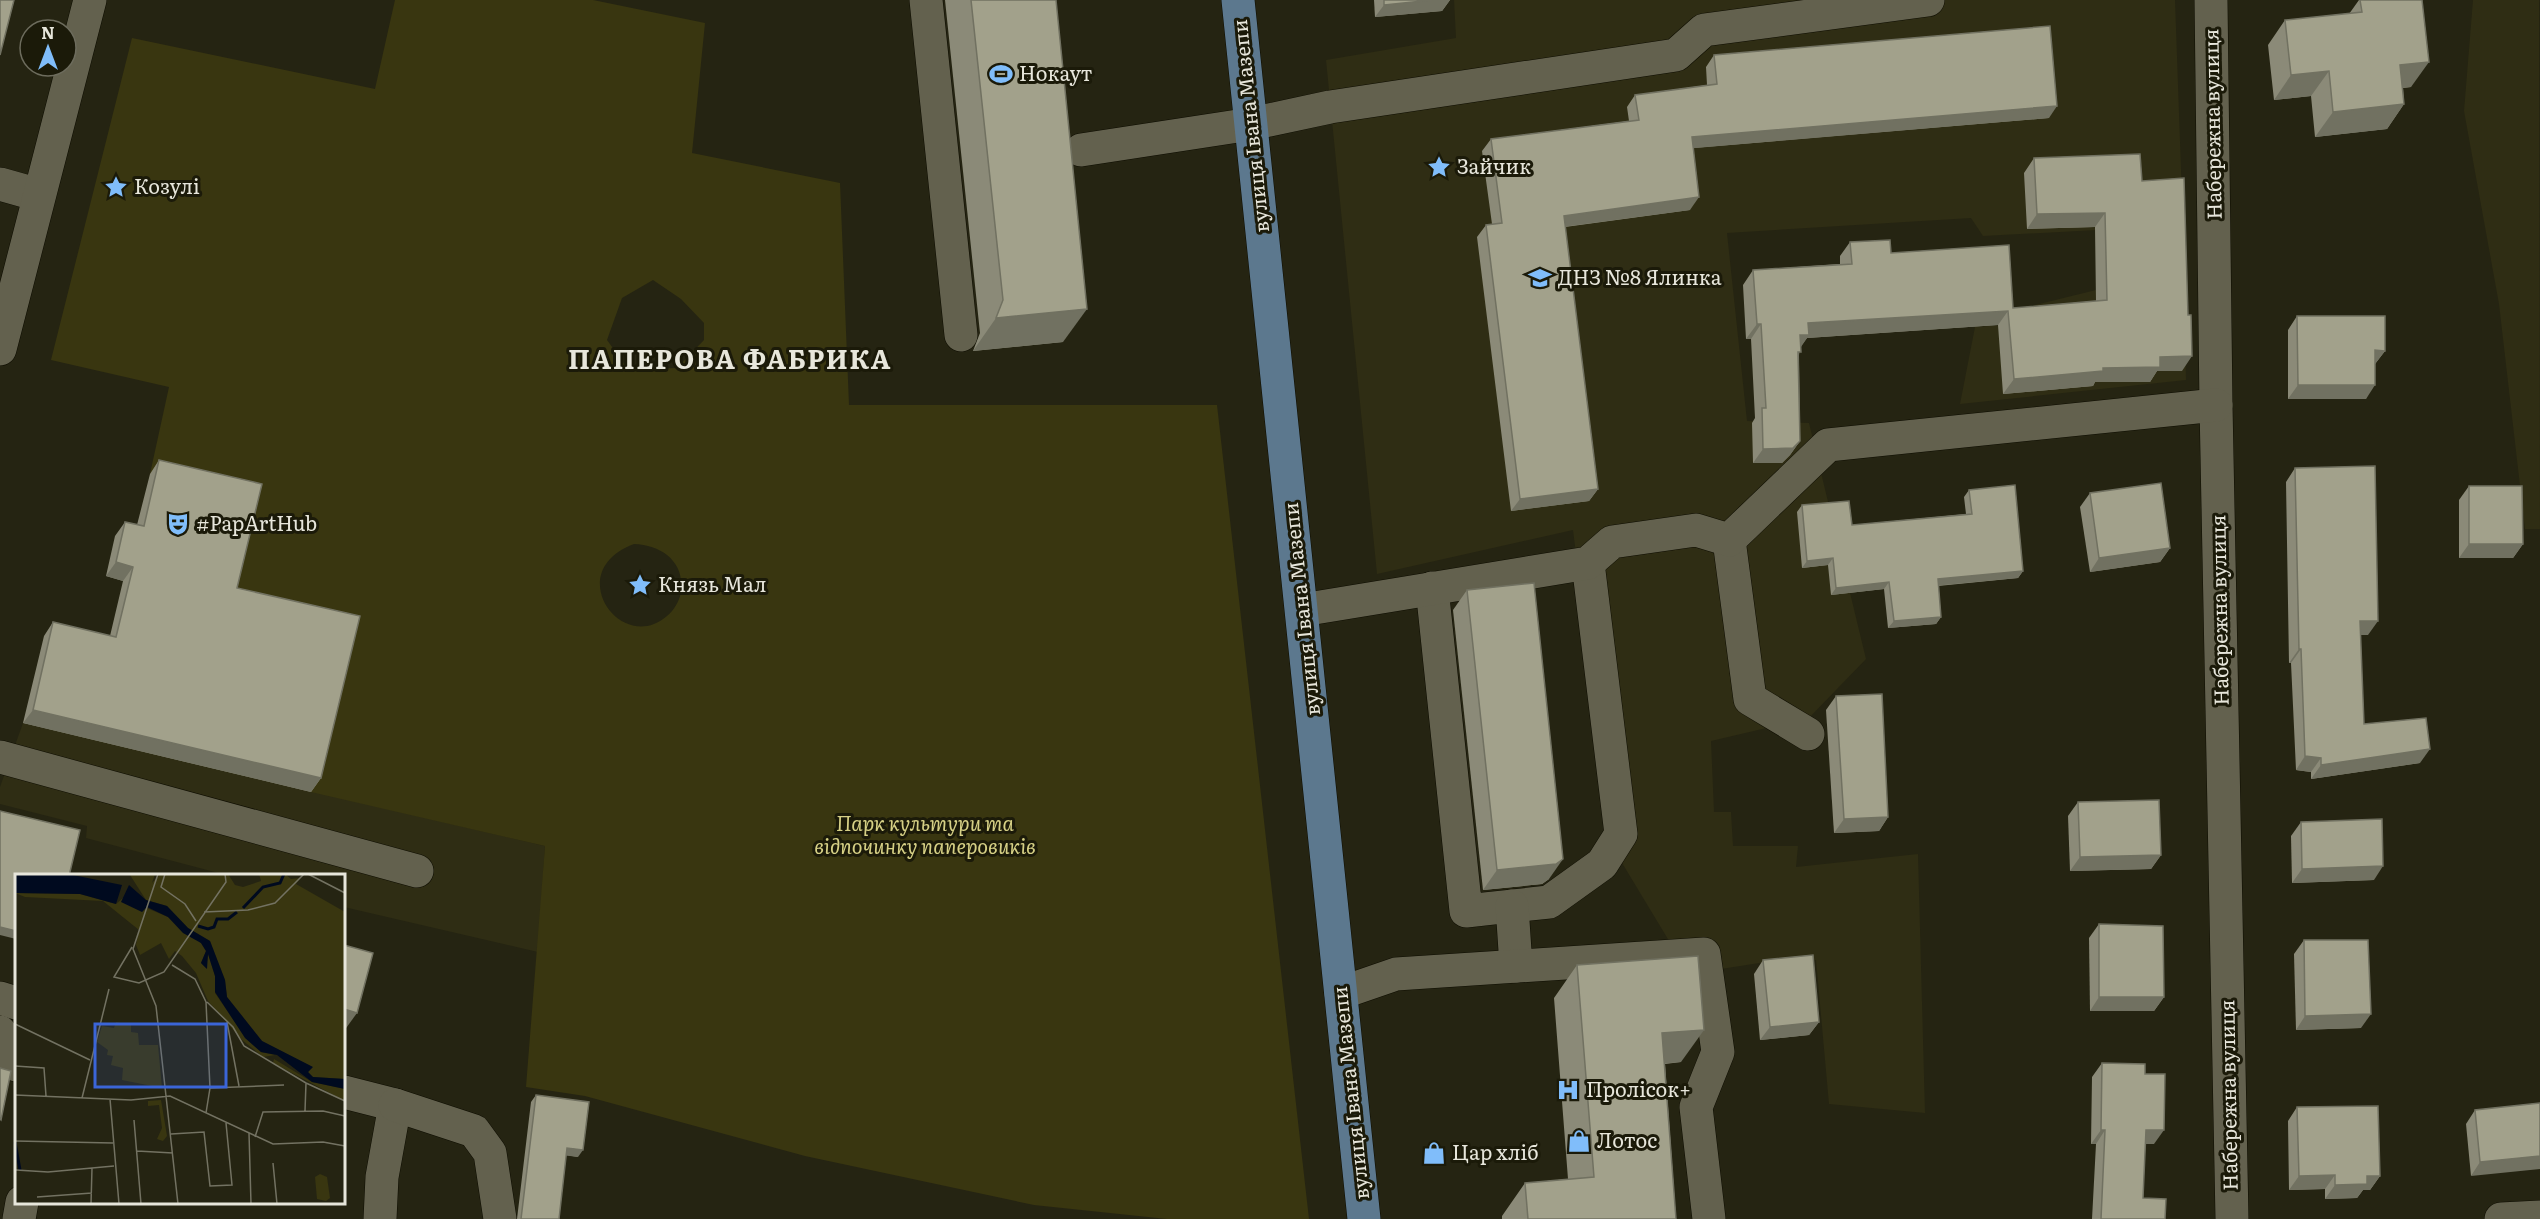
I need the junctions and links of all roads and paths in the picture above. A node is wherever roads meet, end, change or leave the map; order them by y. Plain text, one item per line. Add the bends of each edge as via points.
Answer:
1 (90, 0) edge
2 (926, 0) edge
3 (1238, 0) edge
4 (1928, 0) edge
5 (2211, 0) edge
6 (1251, 124) junction
7 (1081, 150) dead end
8 (0, 184) edge
9 (39, 195) junction
10 (961, 335) dead end
11 (0, 350) edge
12 (2216, 405) junction
13 (1729, 540) junction
14 (1588, 563) junction
15 (1432, 588) junction
16 (1302, 610) junction
17 (1808, 734) dead end
18 (0, 757) edge
19 (417, 871) dead end
20 (1512, 906) junction
21 (1516, 966) junction
22 (1341, 993) junction
23 (0, 998) edge
24 (15, 1003) edge
25 (0, 1032) edge
26 (15, 1063) edge
27 (345, 1092) edge
28 (395, 1105) junction
29 (22, 1204) edge
30 (2540, 1217) edge
31 (19, 1219) edge
32 (380, 1219) edge
33 (500, 1219) edge
34 (1364, 1219) edge
35 (1709, 1219) edge
36 (2232, 1219) edge
37 (2501, 1219) edge

1 - 9 street
2 - 10 street
3 - 6 main road, вулиця Івана Мазепи
4 - 6 street via 1704,30 1676,55 1330,107
5 - 12 street, Набережна вулиця
6 - 7 street
6 - 16 main road, вулиця Івана Мазепи
8 - 9 street
9 - 11 street
12 - 13 street via 1828,445
12 - 36 street, Набережна вулиця
13 - 14 street via 1696,530 1612,542
13 - 17 street via 1750,699
14 - 15 street
14 - 20 street via 1621,834 1602,864 1549,902
15 - 16 street
15 - 20 street via 1466,911
16 - 22 main road, вулиця Івана Мазепи
18 - 19 street
20 - 21 street
21 - 22 street via 1396,974
21 - 35 street via 1704,954 1718,1052 1696,1107
22 - 34 main road, вулиця Івана Мазепи
23 - 24 street
25 - 26 street
27 - 28 street
28 - 32 street via 382,1177
28 - 33 street via 474,1131 489,1154
29 - 31 street
30 - 37 street

